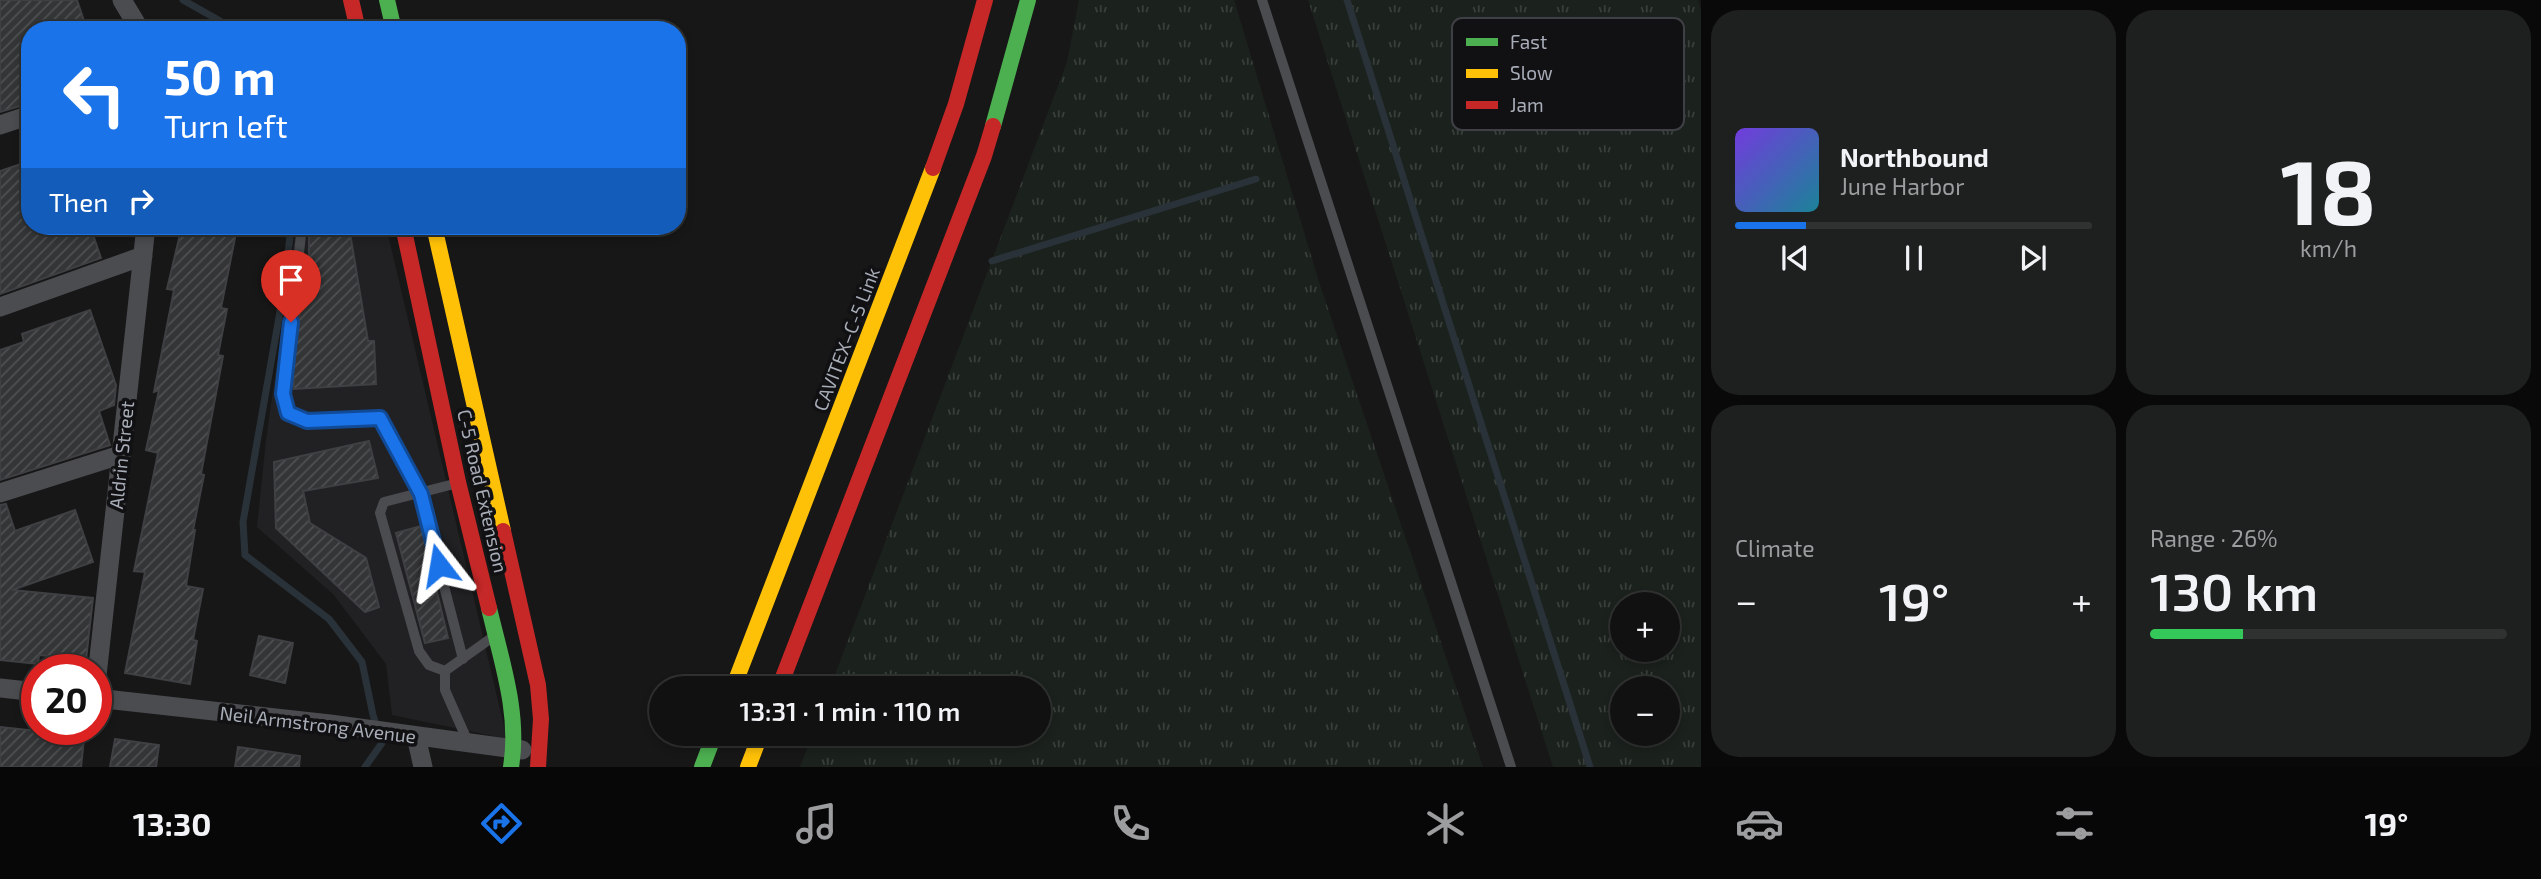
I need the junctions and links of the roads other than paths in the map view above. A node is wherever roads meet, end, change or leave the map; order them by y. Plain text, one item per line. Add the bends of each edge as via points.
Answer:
1 (122, 0) edge
2 (351, 0) edge
3 (387, 0) edge
4 (985, 0) edge
5 (1028, 0) edge
6 (1262, 0) edge
7 (134, 21) edge
8 (356, 21) edge
9 (392, 21) edge
10 (21, 119) edge
11 (0, 125) edge
12 (145, 235) edge
13 (301, 235) edge
14 (405, 235) edge
15 (436, 235) edge
16 (143, 256) junction
17 (0, 307) edge
18 (120, 455) junction
19 (458, 482) junction
20 (0, 493) edge
21 (421, 494) junction
22 (496, 635) junction
23 (99, 654) edge
24 (463, 659) junction
25 (445, 671) junction
26 (738, 676) edge
27 (784, 676) edge
28 (0, 688) edge
29 (21, 690) edge
30 (112, 700) edge
31 (416, 736) junction
32 (468, 743) junction
33 (710, 746) edge
34 (756, 746) edge
35 (513, 758) edge
36 (539, 759) edge
37 (423, 767) edge
38 (702, 767) edge
39 (748, 767) edge
40 (1511, 767) edge

1 - 7 street
2 - 8 main road
3 - 9 main road
4 - 26 main road, CAVITEX–C-5 Link via 956,104 925,191
5 - 27 main road via 984,156
6 - 40 lane
10 - 11 street
12 - 16 street, Aldrin Street
13 - 21 lane via 283,394 288,413 307,421 380,418
14 - 19 main road, C-5 Road Extension
15 - 36 main road, C-5 Road Extension via 538,685
16 - 17 street
16 - 18 street, Aldrin Street
18 - 20 street
18 - 23 street, Aldrin Street
19 - 21 lane
19 - 22 main road, C-5 Road Extension
21 - 24 lane
21 - 25 lane via 384,502 380,513 419,652 429,665
22 - 24 lane
22 - 35 main road, C-5 Road Extension via 512,703
24 - 25 lane
25 - 32 lane via 445,690
28 - 29 street
30 - 31 street, Neil Armstrong Avenue
31 - 32 street, Neil Armstrong Avenue
31 - 37 street
32 - 35 street, Neil Armstrong Avenue
33 - 38 main road
34 - 39 main road
35 - 36 street, Neil Armstrong Avenue

